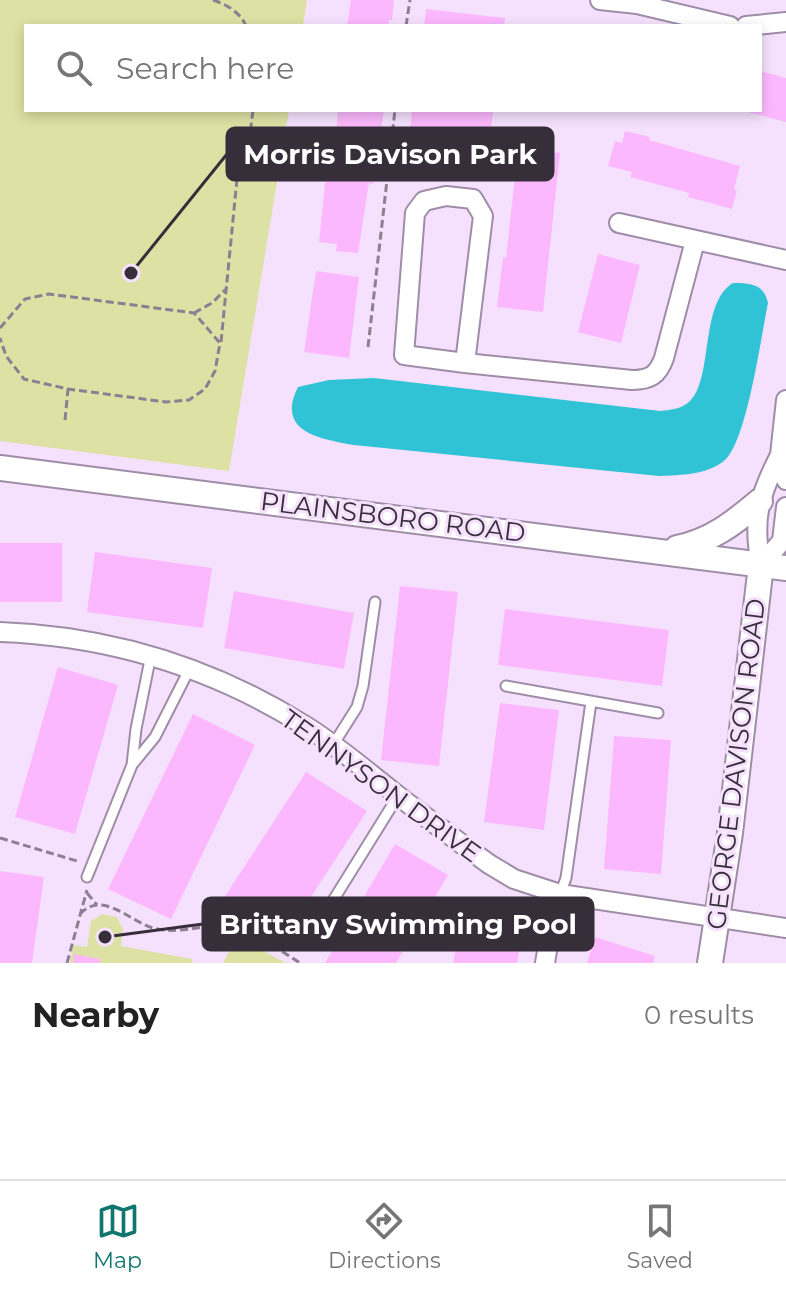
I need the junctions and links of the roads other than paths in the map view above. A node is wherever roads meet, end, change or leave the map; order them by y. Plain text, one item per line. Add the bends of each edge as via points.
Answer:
1 (600, 0) edge
2 (786, 22) edge
3 (722, 24) edge
4 (762, 24) edge
5 (619, 223) dead end
6 (695, 241) junction
7 (786, 260) edge
8 (465, 363) junction
9 (786, 400) edge
10 (780, 455) junction
11 (0, 468) edge
12 (786, 480) edge
13 (760, 501) junction
14 (786, 507) edge
15 (664, 551) junction
16 (761, 565) junction
17 (786, 568) edge
18 (375, 602) dead end
19 (0, 632) edge
20 (152, 655) junction
21 (190, 668) junction
22 (506, 686) dead end
23 (591, 702) junction
24 (658, 713) dead end
25 (333, 745) junction
26 (132, 765) junction
27 (398, 796) junction
28 (87, 877) road end
29 (560, 894) junction
30 (718, 918) junction
31 (786, 928) edge
32 (306, 944) dead end
33 (545, 963) edge
34 (710, 963) edge

1 - 3 street
2 - 4 street
5 - 6 street
6 - 7 street
6 - 8 street via 655,375 632,380
8 - 8 street via 404,355 415,213 424,201 446,196 473,199 483,216
9 - 10 street
10 - 12 street
10 - 13 street
11 - 15 street, PLAINSBORO ROAD
13 - 15 street via 698,544
13 - 16 street via 756,538
14 - 16 street via 782,541
15 - 16 street, PLAINSBORO ROAD
16 - 17 street, PLAINSBORO ROAD
16 - 30 street, GEORGE DAVISON ROAD
18 - 25 lane via 360,697
19 - 20 street, TENNYSON DRIVE via 75,638
20 - 21 street, TENNYSON DRIVE
20 - 26 lane
21 - 25 street, TENNYSON DRIVE via 272,707
21 - 26 lane via 155,737
22 - 23 lane
23 - 24 lane
23 - 29 lane
25 - 27 street, TENNYSON DRIVE
26 - 28 lane
27 - 29 street, TENNYSON DRIVE via 489,864 514,879
27 - 32 lane
29 - 30 street, TENNYSON DRIVE
29 - 33 street
30 - 31 street, TENNYSON DRIVE
30 - 34 street, GEORGE DAVISON ROAD

